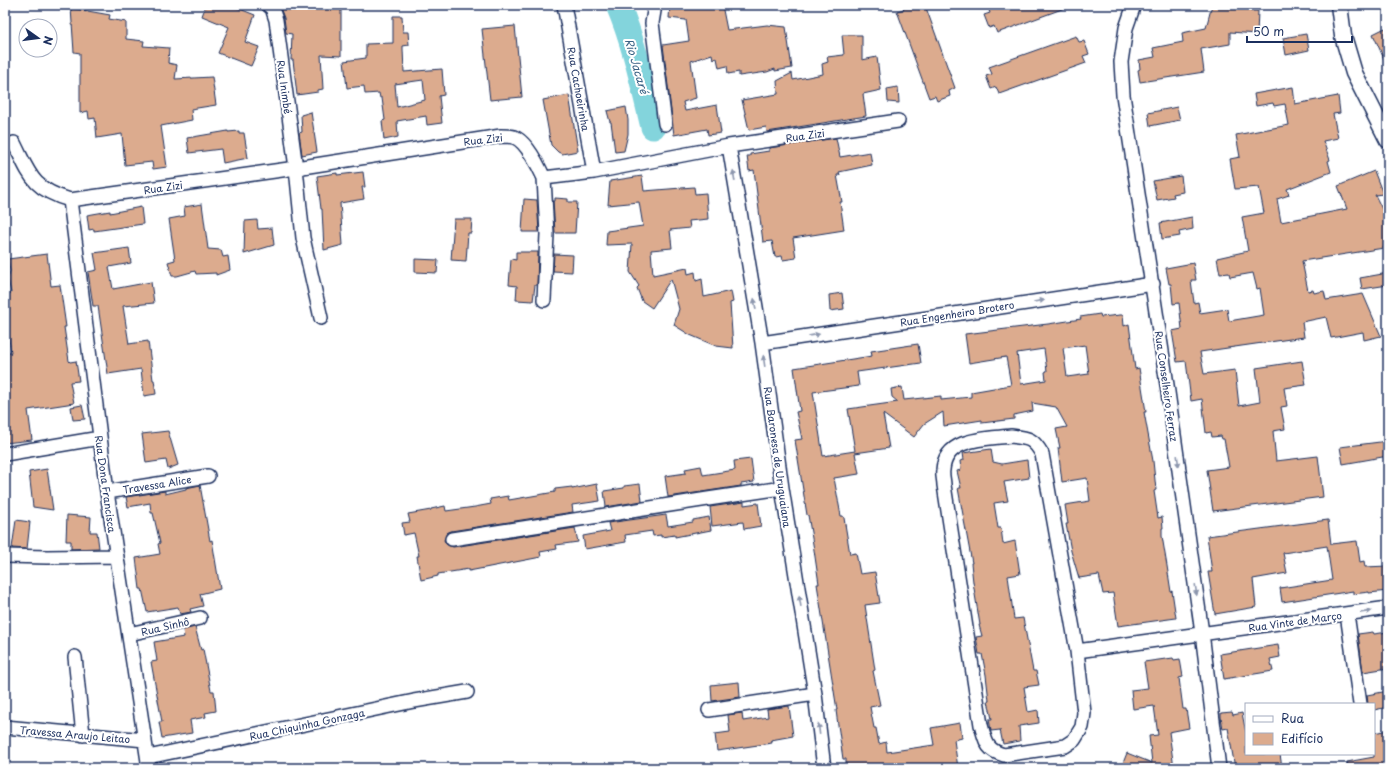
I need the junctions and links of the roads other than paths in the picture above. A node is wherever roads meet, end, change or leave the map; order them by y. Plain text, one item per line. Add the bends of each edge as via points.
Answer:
1 (564, 5) edge
2 (655, 5) edge
3 (1134, 5) edge
4 (1339, 5) edge
5 (270, 6) edge
6 (898, 121) dead end
7 (665, 124) dead end
8 (1388, 140) edge
9 (14, 143) dead end
10 (729, 146) junction
11 (296, 168) junction
12 (594, 172) junction
13 (544, 178) junction
14 (70, 200) junction
15 (1153, 284) junction
16 (544, 300) dead end
17 (321, 318) dead end
18 (762, 343) junction
19 (100, 438) junction
20 (5, 454) edge
21 (208, 476) dead end
22 (782, 488) junction
23 (107, 492) junction
24 (452, 539) dead end
25 (5, 556) edge
26 (117, 556) junction
27 (1388, 608) edge
28 (1347, 614) junction
29 (200, 618) dead end
30 (129, 634) junction
31 (1202, 634) junction
32 (1077, 651) junction
33 (75, 657) dead end
34 (467, 692) dead end
35 (815, 694) junction
36 (1360, 703) edge
37 (709, 710) dead end
38 (5, 727) edge
39 (83, 735) junction
40 (145, 740) junction
41 (149, 763) edge
42 (824, 768) edge
43 (1219, 768) edge

1 - 12 street, Rua Cachoeirinha
2 - 7 street via 652,24
3 - 15 street, Rua Conselheiro Ferraz via 1126,28 1122,62 1123,95
4 - 8 street via 1343,36 1354,73
5 - 11 street, Rua Inimbé via 276,20
6 - 10 street, Rua Zizi
9 - 14 street via 33,180 43,190
10 - 12 street, Rua Zizi
18 -> 10 street, Rua Baronesa de Uruguaiana
11 - 13 street, Rua Zizi via 501,136 514,137 522,142
11 - 14 street, Rua Zizi
11 - 17 street, Rua Inimbé via 303,238
12 - 13 street, Rua Zizi
13 - 16 street via 547,234
14 - 19 street, Rua Dona Francisca
18 -> 15 street, Rua Engenheiro Brotero
15 -> 31 street, Rua Conselheiro Ferraz
22 -> 18 street, Rua Baronesa de Uruguaiana
19 - 20 street
19 - 23 street, Rua Dona Francisca
21 - 23 street, Travessa Alice
22 - 24 street
35 -> 22 street, Rua Baronesa de Uruguaiana
23 - 26 street, Rua Dona Francisca
25 - 26 street
26 - 30 street, Rua Dona Francisca
28 -> 27 street, Rua Vinte de Março
28 - 31 street, Rua Vinte de Março
28 - 36 street
29 - 30 street, Rua Sinhô
30 - 40 street, Rua Dona Francisca
31 - 32 street, Rua Vinte de Março
31 - 43 street, Rua Conselheiro Ferraz
32 - 32 street via 1042,454 1036,444 1028,438 1011,436 969,441 955,447 947,456 943,469 944,485 981,725 988,746 1004,755 1065,746 1074,740 1082,727 1084,713
33 - 39 street
34 - 41 street, Rua Chiquinha Gonzaga via 414,701
35 - 37 street
42 -> 35 street, Rua Baronesa de Uruguaiana
38 - 39 street, Travessa Araujo Leitao
39 - 40 street, Travessa Araujo Leitao
40 - 41 street, Rua Dona Francisca

